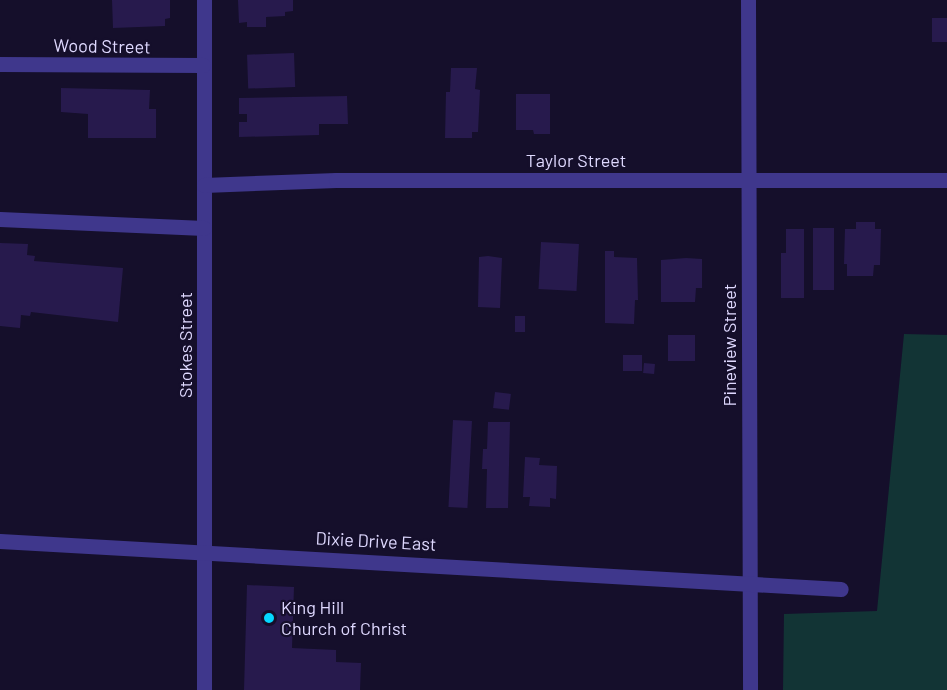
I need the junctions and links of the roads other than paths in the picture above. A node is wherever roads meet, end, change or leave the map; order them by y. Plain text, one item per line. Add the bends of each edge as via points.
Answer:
1 (204, 0) edge
2 (748, 0) edge
3 (0, 64) edge
4 (204, 65) junction
5 (748, 180) junction
6 (947, 180) edge
7 (204, 185) junction
8 (0, 219) edge
9 (204, 228) junction
10 (0, 541) edge
11 (204, 550) junction
12 (749, 583) junction
13 (841, 589) dead end
14 (204, 690) edge
15 (750, 690) edge

1 - 4 street, Stokes Street
2 - 5 street, Pineview Street
3 - 4 street, Wood Street
4 - 7 street, Stokes Street
5 - 6 street, Taylor Street
5 - 7 street, Taylor Street via 336,180
5 - 12 street, Pineview Street
7 - 9 street, Stokes Street
8 - 9 street
9 - 11 street, Stokes Street
10 - 11 street, Dixie Drive East
11 - 12 street, Dixie Drive East
11 - 14 street, Stokes Street
12 - 13 street, Dixie Drive East
12 - 15 street, Pineview Street

